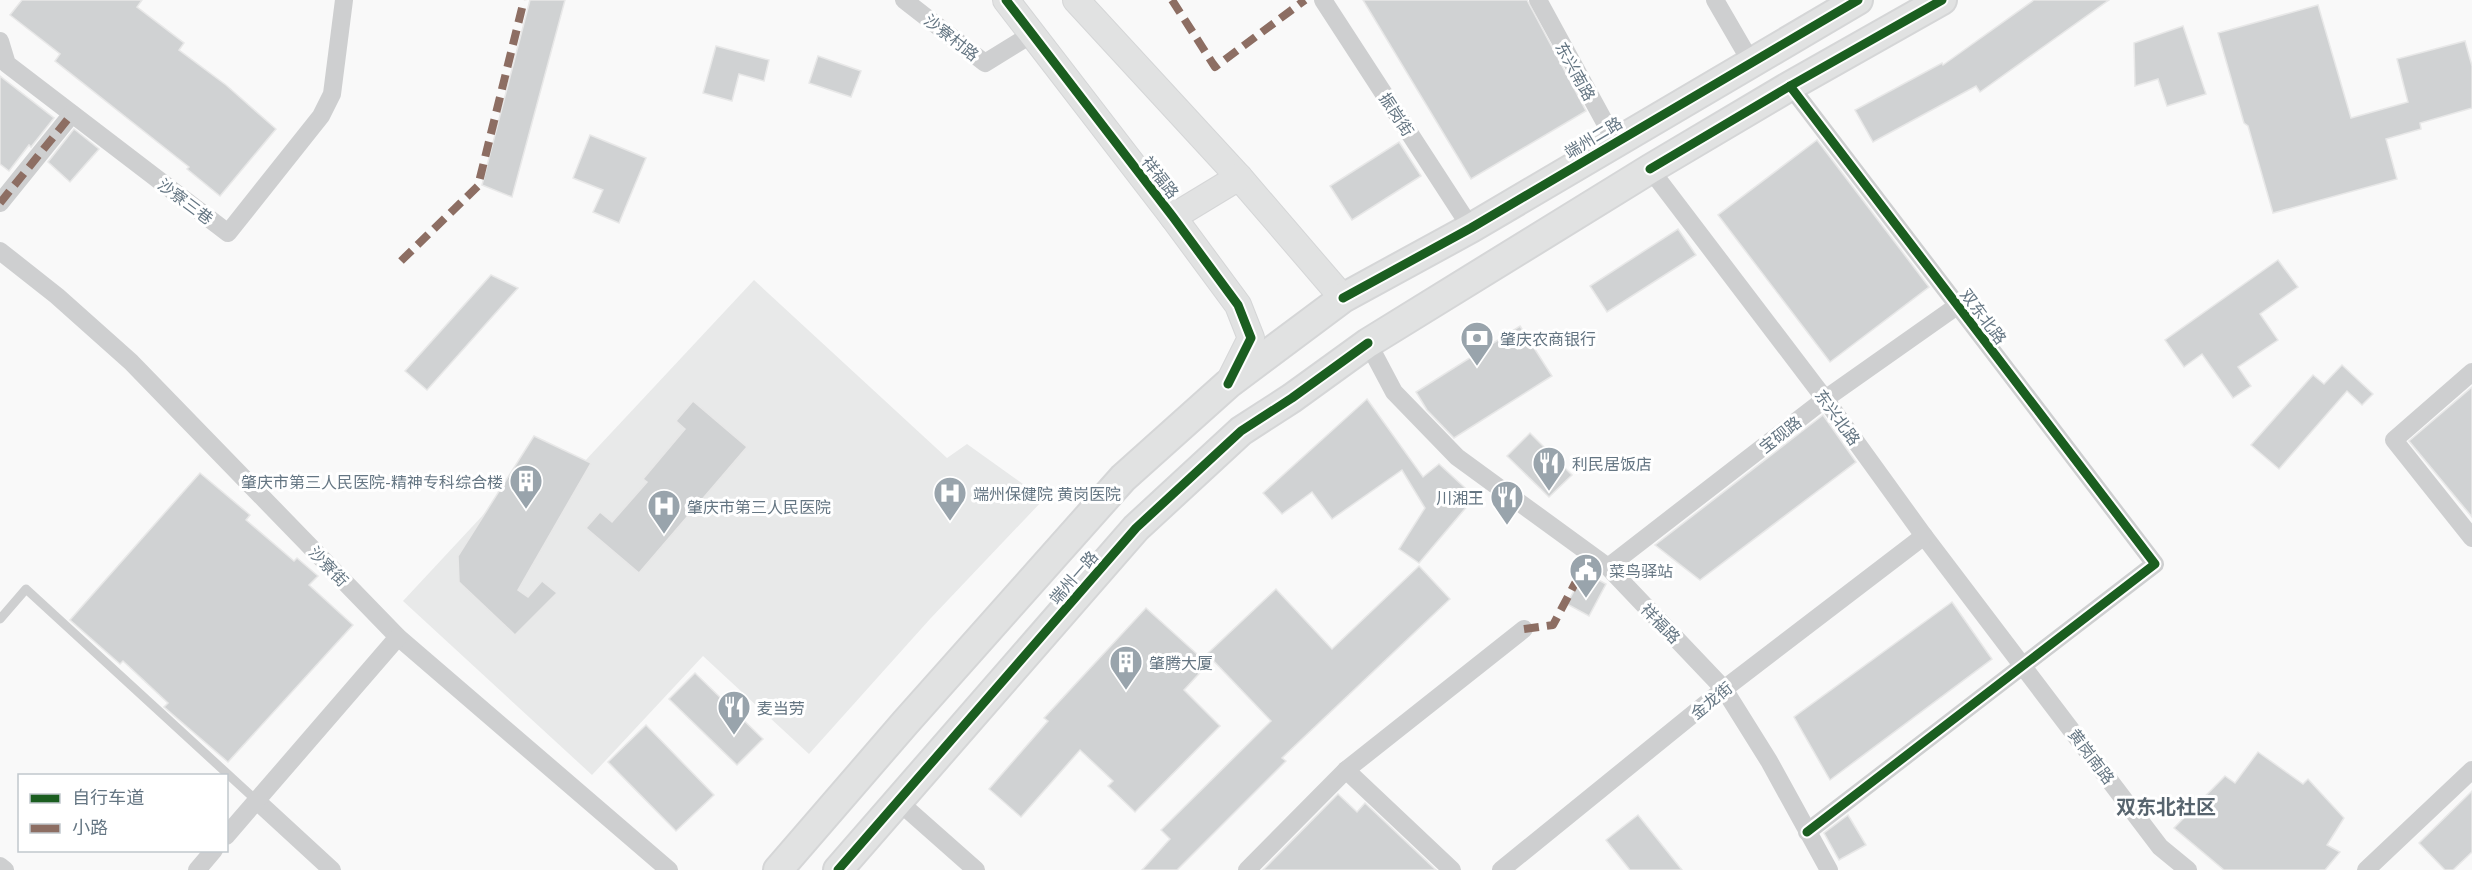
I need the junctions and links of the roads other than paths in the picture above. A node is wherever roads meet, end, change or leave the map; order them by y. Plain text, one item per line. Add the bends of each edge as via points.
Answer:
1 (344, 0) edge
2 (904, 0) edge
3 (1006, 0) edge
4 (1076, 0) edge
5 (1323, 0) edge
6 (1538, 0) edge
7 (1715, 0) edge
8 (1858, 0) edge
9 (1942, 0) edge
10 (1032, 34) junction
11 (0, 41) edge
12 (1751, 62) junction
13 (1790, 86) junction
14 (72, 114) junction
15 (1615, 141) junction
16 (1650, 170) junction
17 (1239, 177) junction
18 (0, 203) edge
19 (1173, 217) junction
20 (1471, 228) junction
21 (0, 251) edge
22 (1343, 298) junction
23 (1957, 306) junction
24 (1368, 344) junction
25 (2472, 372) edge
26 (1228, 384) junction
27 (1825, 399) junction
28 (1924, 536) junction
29 (2472, 538) edge
30 (1608, 567) junction
31 (0, 620) edge
32 (1524, 629) dead end
33 (399, 637) junction
34 (2023, 666) junction
35 (1724, 689) junction
36 (1346, 770) junction
37 (2472, 770) edge
38 (228, 774) edge
39 (228, 774) edge
40 (257, 801) junction
41 (898, 801) junction
42 (1807, 832) junction
43 (228, 834) edge
44 (212, 852) edge
45 (0, 866) edge
46 (1251, 869) edge
47 (5, 870) edge
48 (197, 870) edge
49 (332, 870) edge
50 (669, 870) edge
51 (778, 870) edge
52 (838, 870) edge
53 (975, 870) edge
54 (1452, 870) edge
55 (1501, 870) edge
56 (1829, 870) edge
57 (2188, 870) edge
58 (2366, 870) edge

1 - 14 street, 沙寮三巷 via 332,94 321,116 228,233
2 - 10 street, 沙寮村路 via 985,63
3 - 10 street, 祥福路
4 - 17 street
5 - 20 street, 振岗街
6 - 15 street, 东兴南路
7 - 12 street
8 - 12 main road, 端州二路
9 - 13 main road
10 - 19 street, 祥福路
11 - 14 street, 沙寮三巷 via 7,64
12 - 15 main road, 端州二路
13 - 16 main road
13 - 23 street, 双东北路
14 - 18 street
15 - 20 main road, 端州二路
16 - 24 main road
16 - 27 street, 东兴北路
17 - 19 street
17 - 22 street
19 - 26 street, 祥福路 via 1238,305 1251,338
20 - 22 main road, 端州二路
21 - 33 street, 沙寮街 via 131,362
22 - 26 main road, 端州二路
23 - 27 street, 宝砚路
23 - 34 street, 双东北路 via 2155,564
24 - 30 street, 祥福路 via 1394,392 1457,457
24 - 41 main road, 端州一路 via 1241,430 1136,528
25 - 29 street via 2394,440
26 - 51 main road, 端州一路 via 1124,478
27 - 28 street, 东兴北路
27 - 30 street, 宝砚路
28 - 34 street, 东兴北路
28 - 35 street, 金龙街
30 - 35 street, 祥福路
31 - 38 lane via 26,589
32 - 36 street
33 - 40 street
33 - 50 street, 沙寮街
34 - 42 street
34 - 57 street, 黄岗南路 via 2160,847
35 - 42 street, 祥福路 via 1769,760
35 - 55 street, 金龙街
36 - 46 street
36 - 54 street
37 - 58 street
39 - 40 lane
40 - 43 street
40 - 49 street
41 - 52 main road, 端州一路
41 - 53 street
42 - 56 street, 祥福路
44 - 48 street
45 - 47 street

